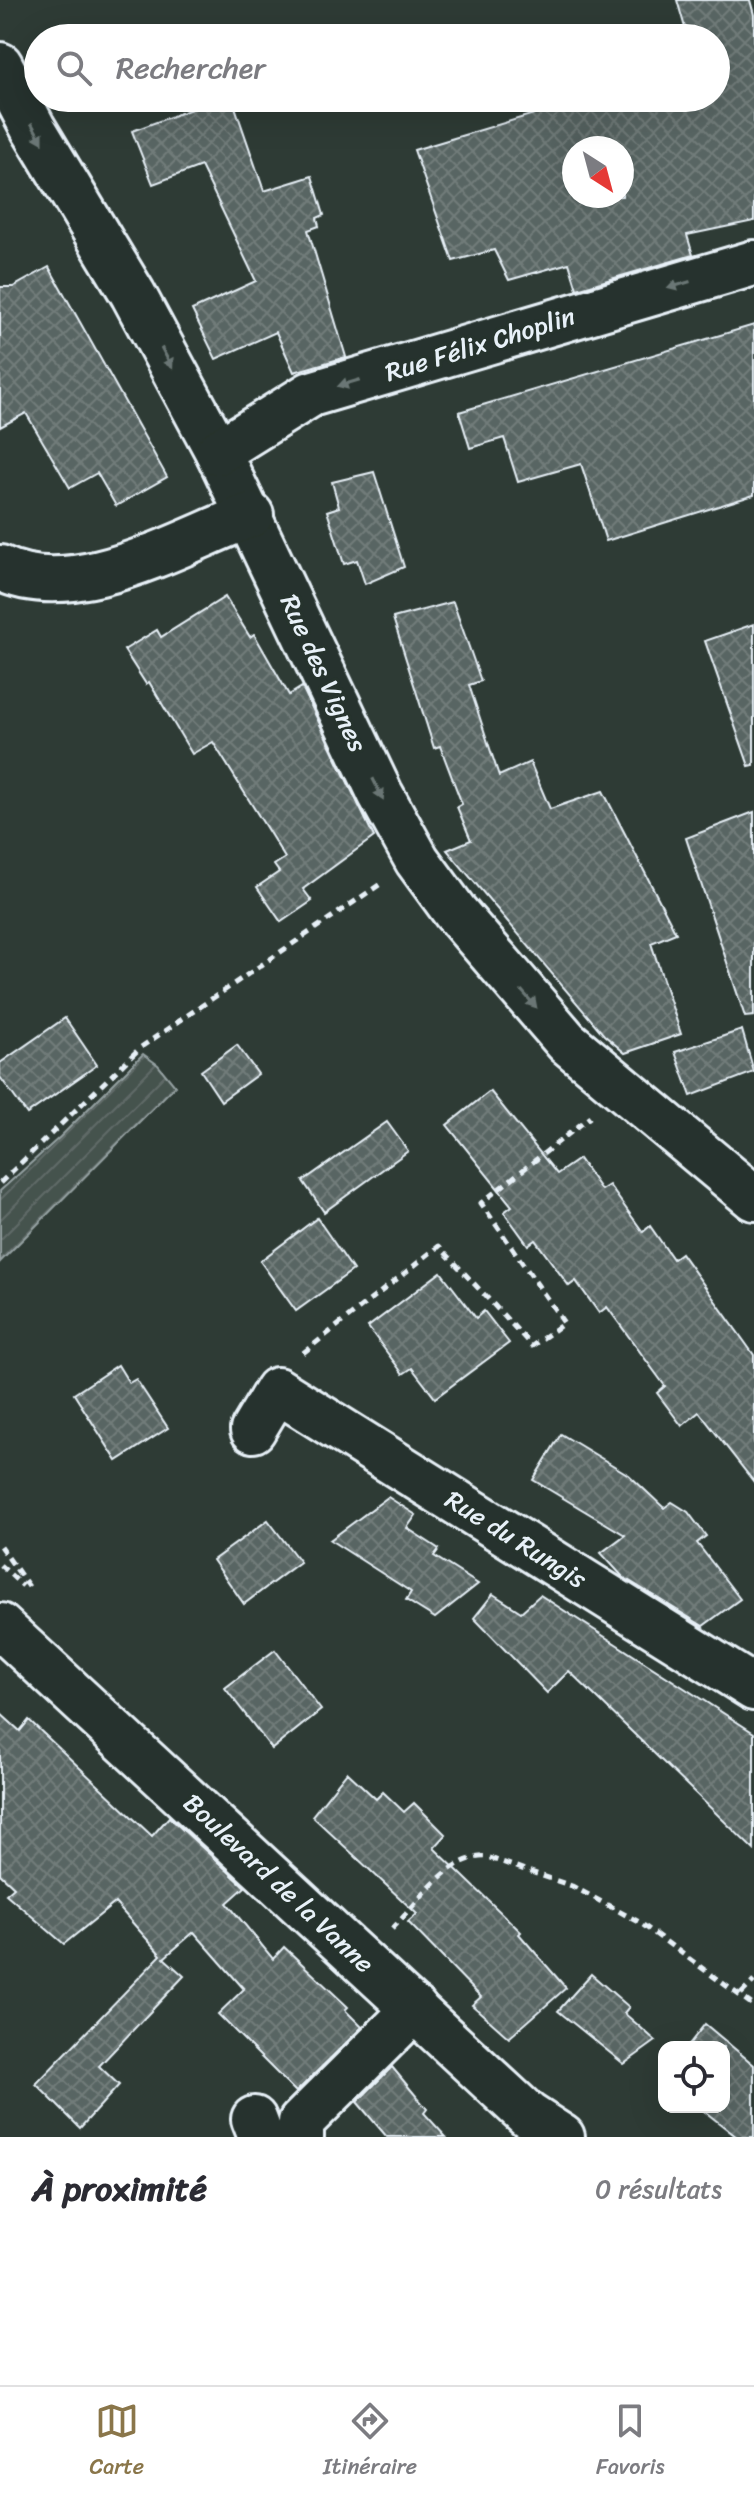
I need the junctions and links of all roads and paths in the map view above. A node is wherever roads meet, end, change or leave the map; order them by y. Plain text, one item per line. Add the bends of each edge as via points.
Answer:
1 (0, 65) edge
2 (24, 111) edge
3 (25, 112) edge
4 (754, 263) edge
5 (218, 452) junction
6 (251, 515) junction
7 (0, 568) edge
8 (381, 884) dead end
9 (594, 1114) dead end
10 (0, 1183) edge
11 (754, 1198) edge
12 (286, 1375) junction
13 (253, 1430) dead end
14 (0, 1546) edge
15 (34, 1596) dead end
16 (0, 1626) edge
17 (754, 1688) edge
18 (386, 1936) dead end
19 (754, 1981) edge
20 (741, 1995) junction
21 (754, 2006) edge
22 (415, 2009) junction
23 (301, 2137) edge
24 (562, 2137) edge

1 -> 2 street, Rue des Vignes
3 -> 5 street, Rue des Vignes via 133,294
4 -> 5 street, Rue Félix Choplin via 311,394
5 - 6 street, Rue des Vignes
6 - 7 street via 103,573 58,581 19,578
6 -> 11 street, Rue des Vignes via 380,793 417,860 455,912 567,1042
8 - 10 path via 141,1047
9 - 12 path via 481,1203 564,1323 532,1346 439,1246
12 - 13 street
12 - 17 street, Rue du Rungis
14 - 15 path
16 - 22 street, Boulevard de la Vanne
18 - 20 path via 454,1866 472,1856 487,1857 572,1886 639,1922
19 - 20 path
20 - 21 path
22 - 23 street via 301,2122
22 - 24 street, Boulevard de la Vanne via 528,2115

